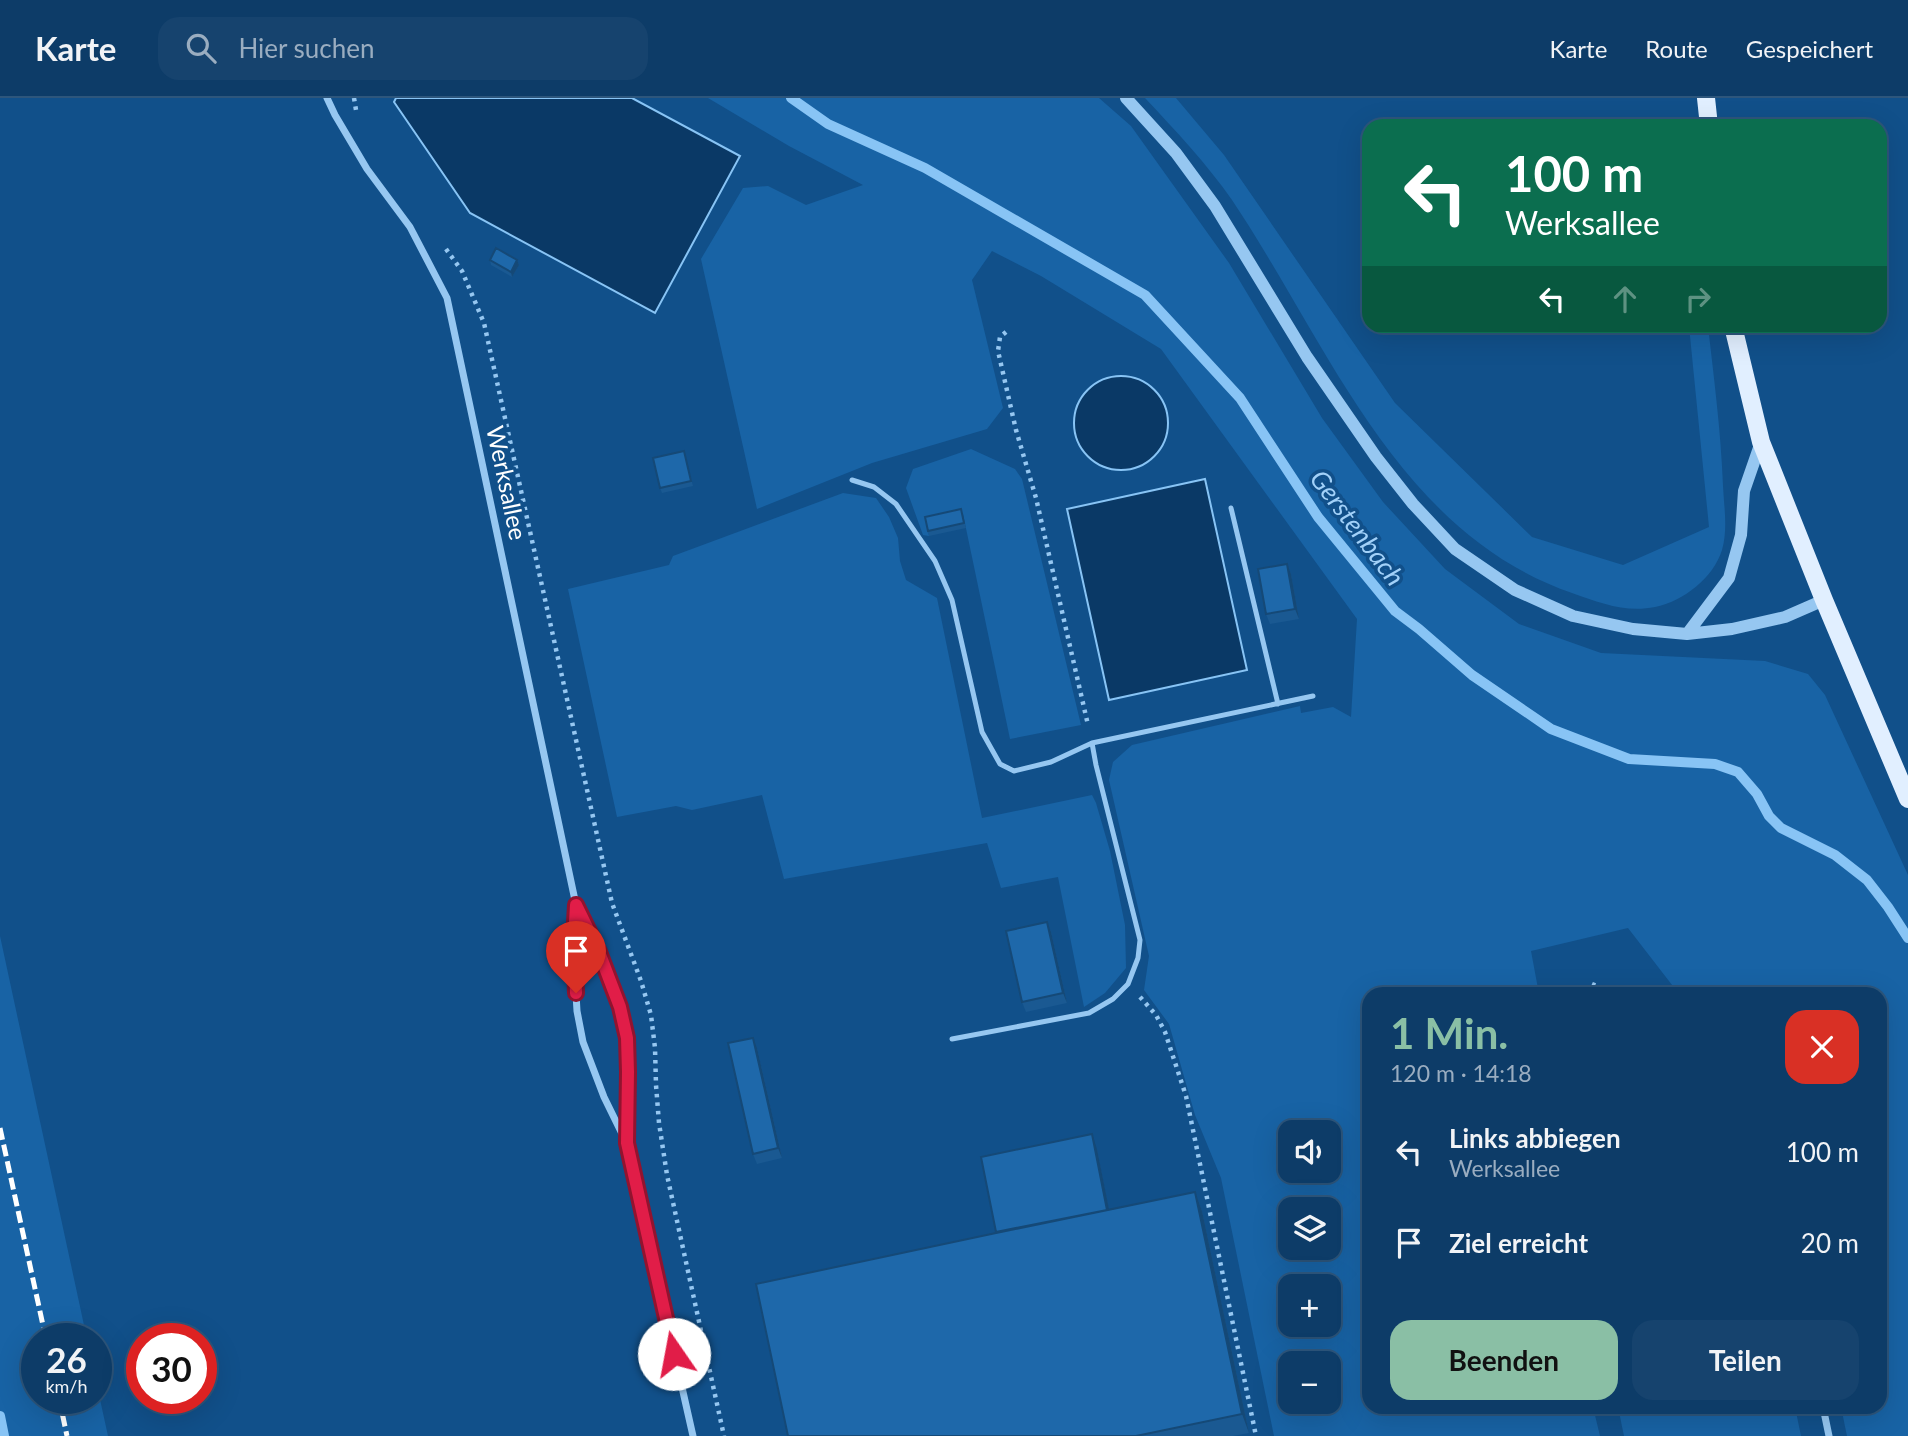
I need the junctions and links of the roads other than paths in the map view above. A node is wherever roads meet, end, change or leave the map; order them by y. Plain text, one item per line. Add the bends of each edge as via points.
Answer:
1 (327, 98) edge
2 (1126, 98) edge
3 (1706, 98) edge
4 (1708, 119) edge
5 (1735, 333) edge
6 (1761, 442) junction
7 (852, 480) dead end
8 (1231, 508) dead end
9 (1824, 600) junction
10 (1688, 634) junction
11 (1313, 696) dead end
12 (1278, 704) junction
13 (1092, 743) junction
14 (1908, 799) edge
15 (576, 905) junction
16 (952, 1038) dead end
17 (627, 1143) junction
18 (1824, 1414) edge
19 (693, 1436) edge
20 (1829, 1436) edge

1 - 15 street, Werksallee via 367,169 410,226 447,298
2 - 10 street via 1176,153 1215,206 1307,357 1376,457 1455,549 1515,590 1573,616 1633,629
3 - 4 main road
5 - 6 main road
6 - 9 main road
6 - 10 street via 1744,491 1741,536 1729,578
7 - 13 lane via 874,487 896,504 935,561 953,600 982,732 1000,764 1014,771 1051,762
8 - 12 lane
9 - 10 street via 1785,617
9 - 14 main road
11 - 12 lane
12 - 13 lane
13 - 16 lane via 1140,940 1128,984 1089,1013
15 - 17 street, Werksallee via 599,952 627,1038
15 - 17 street, Werksallee via 575,976 583,1042
17 - 19 street, Werksallee
18 - 20 street

